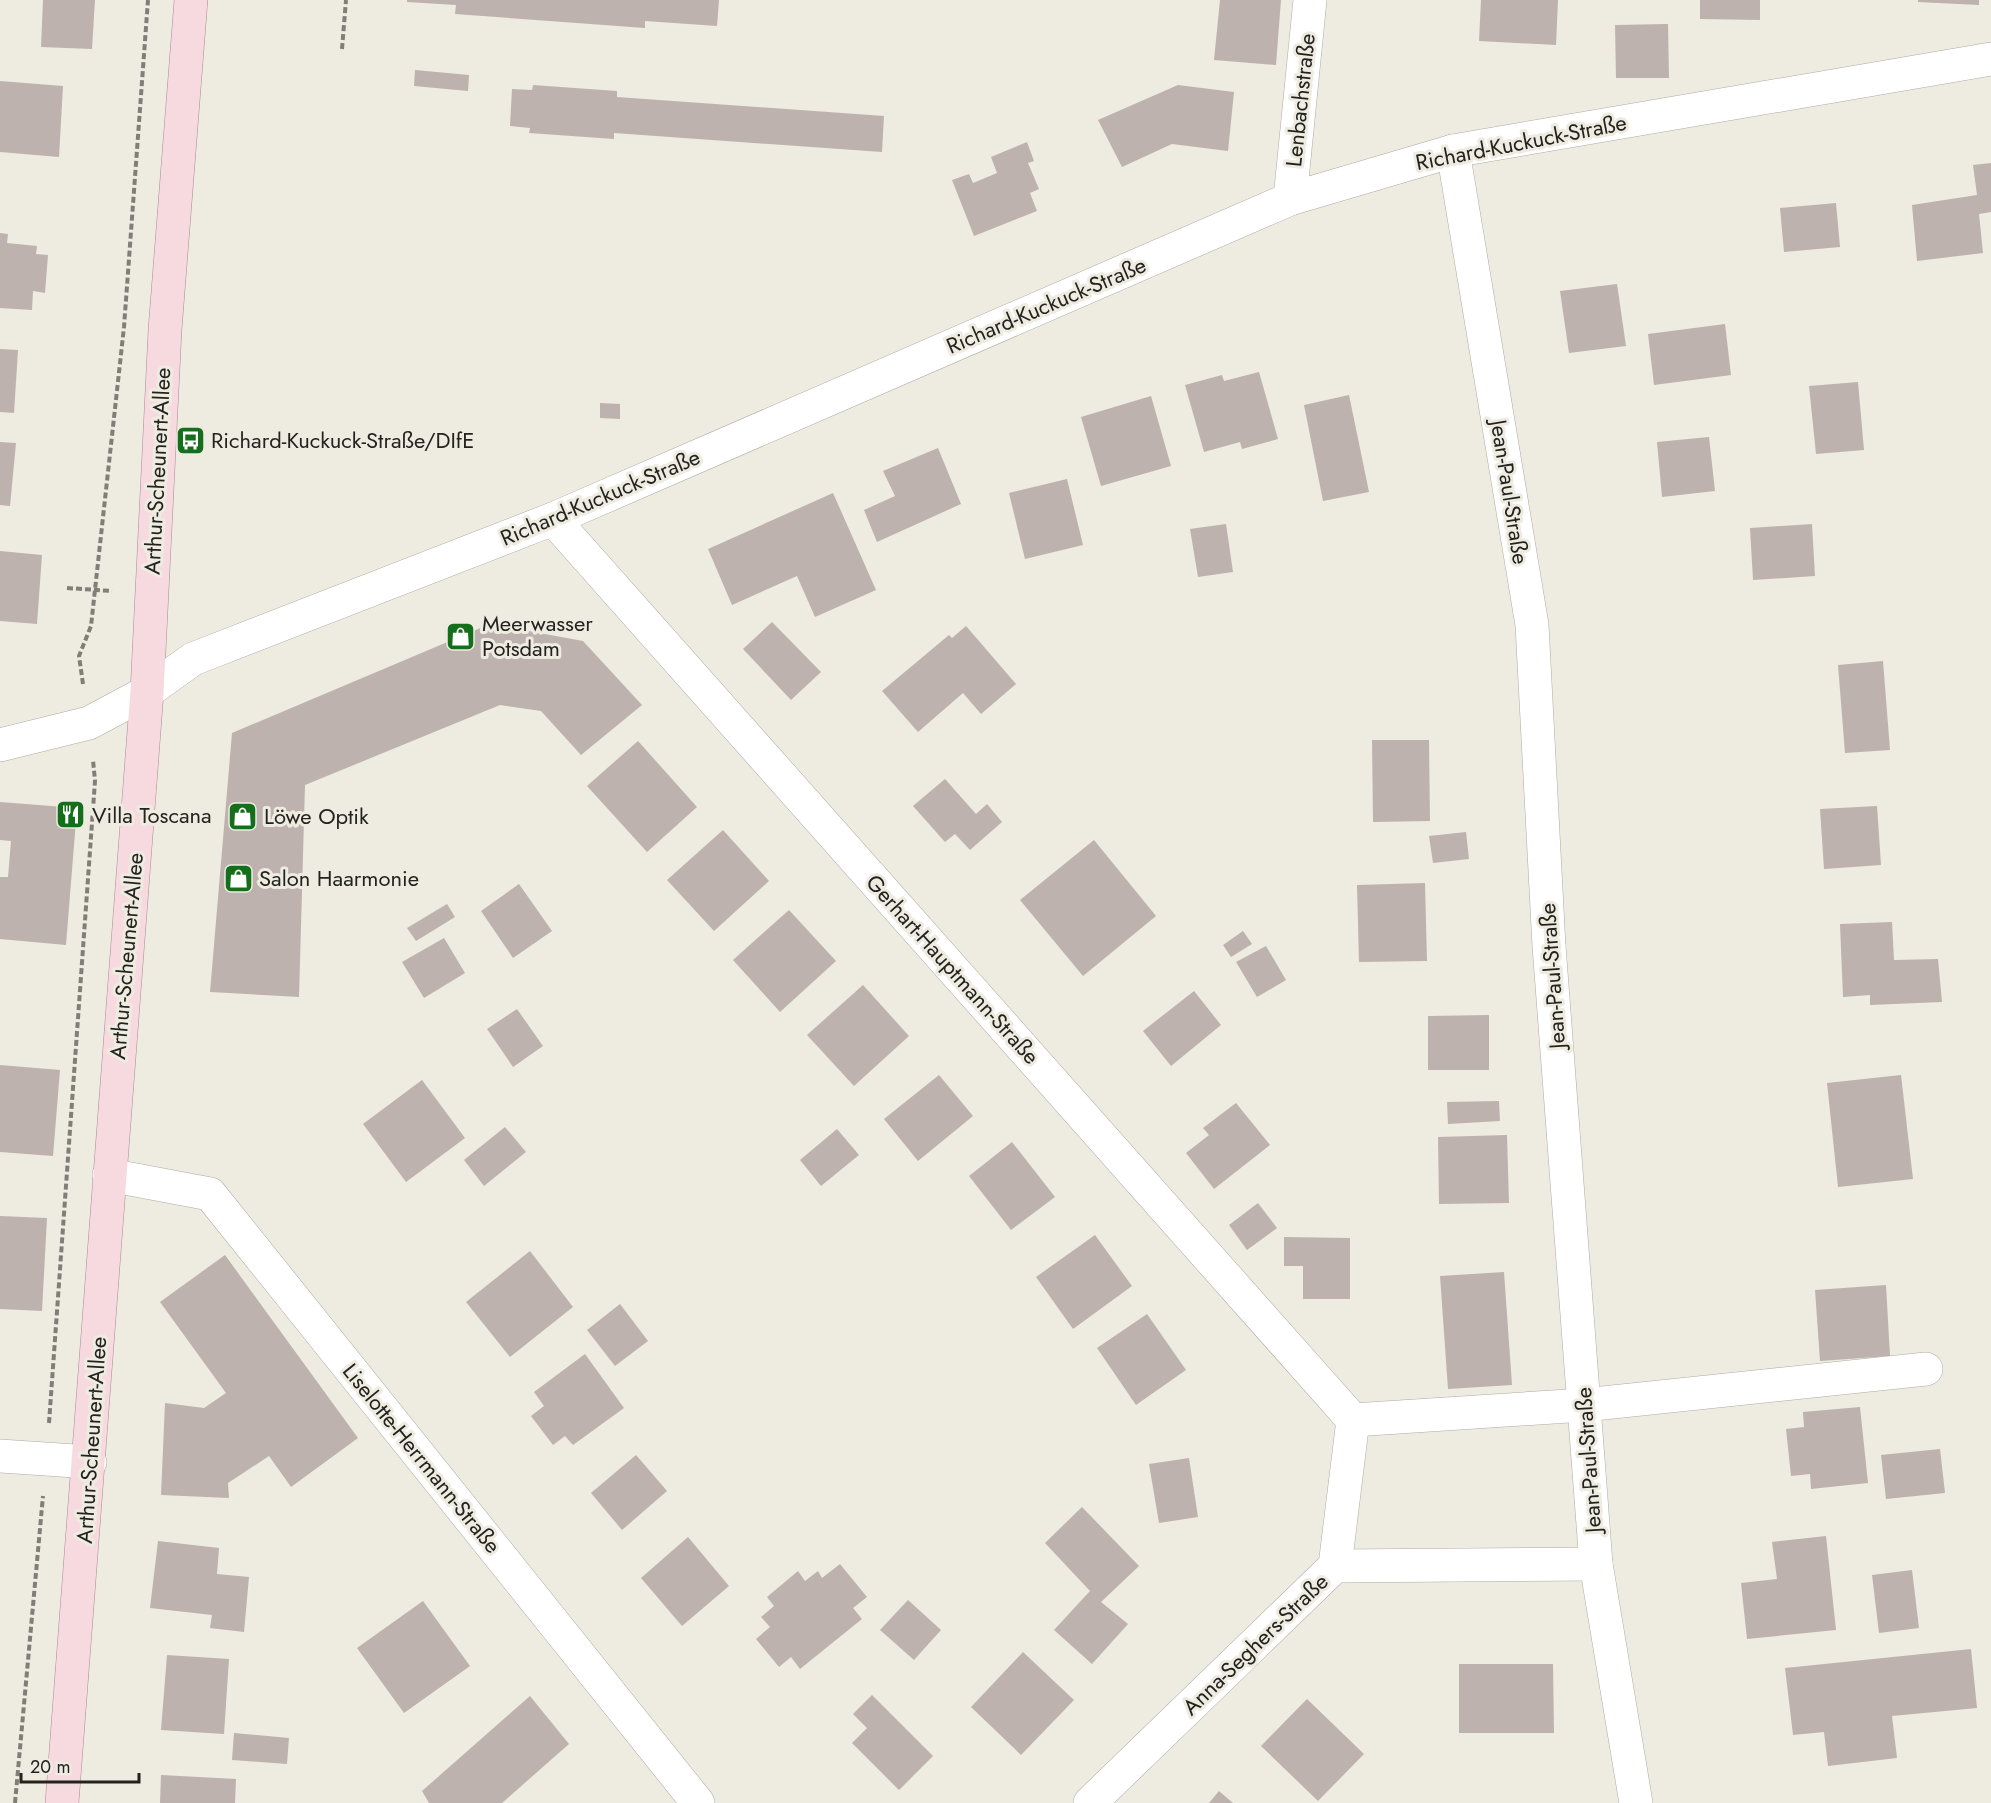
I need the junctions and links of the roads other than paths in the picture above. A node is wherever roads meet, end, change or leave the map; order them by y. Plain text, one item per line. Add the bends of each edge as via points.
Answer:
1 (191, 0) edge
2 (1310, 0) edge
3 (1991, 59) edge
4 (1453, 151) junction
5 (1290, 199) junction
6 (553, 519) junction
7 (147, 692) junction
8 (0, 745) edge
9 (109, 1175) junction
10 (1926, 1369) dead end
11 (1584, 1406) junction
12 (1353, 1420) junction
13 (0, 1456) edge
14 (90, 1462) junction
15 (1596, 1564) junction
16 (1335, 1566) junction
17 (62, 1803) edge
18 (698, 1803) edge
19 (1090, 1803) edge
20 (1636, 1803) edge

1 - 7 main road, Arthur-Scheunert-Allee via 165,330
2 - 5 street, Lenbachstraße
3 - 4 street, Richard-Kuckuck-Straße
4 - 5 street, Richard-Kuckuck-Straße
4 - 11 street, Jean-Paul-Straße via 1532,625 1549,946
5 - 6 street, Richard-Kuckuck-Straße
6 - 7 street, Richard-Kuckuck-Straße via 225,645 193,659
6 - 12 street, Gerhart-Hauptmann-Straße
7 - 8 street, Richard-Kuckuck-Straße via 89,723
7 - 9 main road, Arthur-Scheunert-Allee
9 - 14 main road, Arthur-Scheunert-Allee
9 - 18 street, Liselotte-Herrmann-Straße via 210,1194
10 - 11 street
11 - 12 street
11 - 15 street, Jean-Paul-Straße
12 - 16 street
13 - 14 street
14 - 17 main road, Arthur-Scheunert-Allee
15 - 16 street, Anna-Seghers-Straße
15 - 20 street, Jean-Paul-Straße
16 - 19 street, Anna-Seghers-Straße

